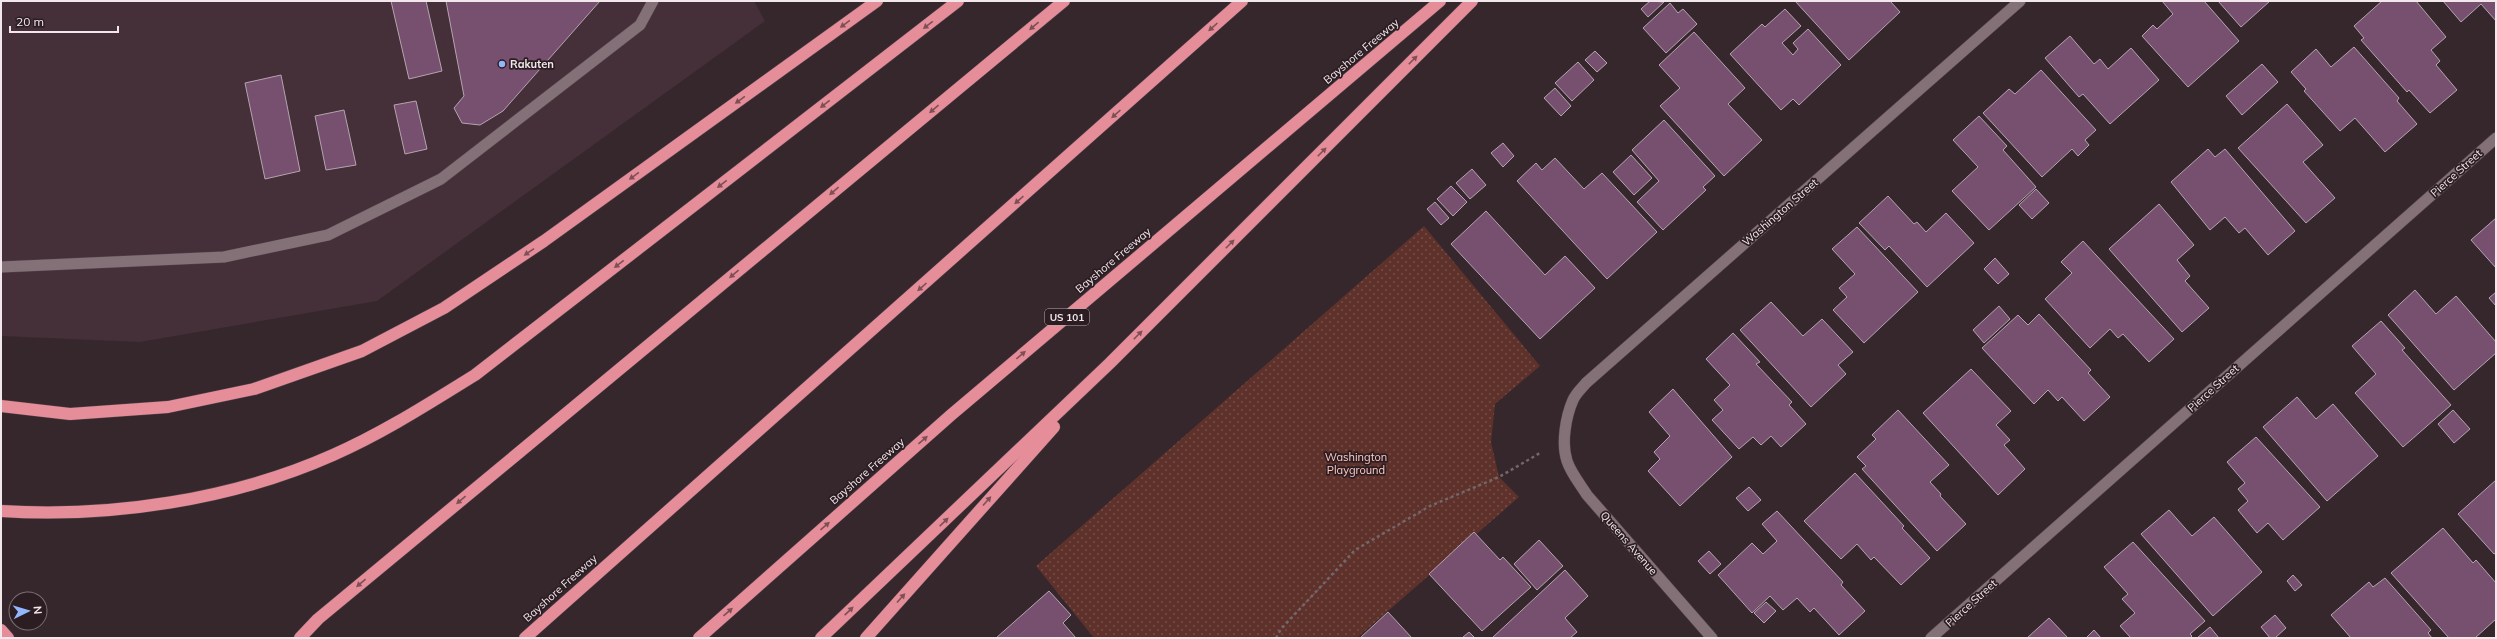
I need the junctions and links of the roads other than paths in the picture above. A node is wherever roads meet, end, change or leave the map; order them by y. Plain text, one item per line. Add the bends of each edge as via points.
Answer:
1 (653, 1) edge
2 (877, 1) edge
3 (958, 1) edge
4 (1064, 1) edge
5 (1242, 1) edge
6 (1440, 1) edge
7 (1472, 1) edge
8 (2020, 1) edge
9 (2496, 138) edge
10 (1, 267) edge
11 (1110, 363) junction
12 (1, 406) edge
13 (1564, 438) joint
14 (1, 511) edge
15 (1, 630) edge
16 (8, 638) edge
17 (300, 638) edge
18 (524, 638) edge
19 (699, 638) edge
20 (821, 638) edge
21 (866, 638) edge
22 (1712, 638) edge
23 (1931, 638) edge

1 - 10 street via 640,25 441,179 328,235 224,257
2 -> 12 highway via 544,241 444,308 362,351 254,389 168,407 70,414
3 -> 14 highway via 475,375 397,423 332,456 263,482 179,500 105,511
4 -> 17 highway via 318,619
5 -> 18 highway, Bayshore Freeway
19 -> 6 highway, Bayshore Freeway / US 101 via 951,415
11 -> 7 highway
8 - 13 street, Washington Street via 1586,383 1574,398 1567,417
9 - 23 street, Pierce Street
20 -> 11 highway
21 -> 11 highway
13 - 22 street, Queens Avenue via 1566,459 1574,477 1587,495
15 - 16 highway

